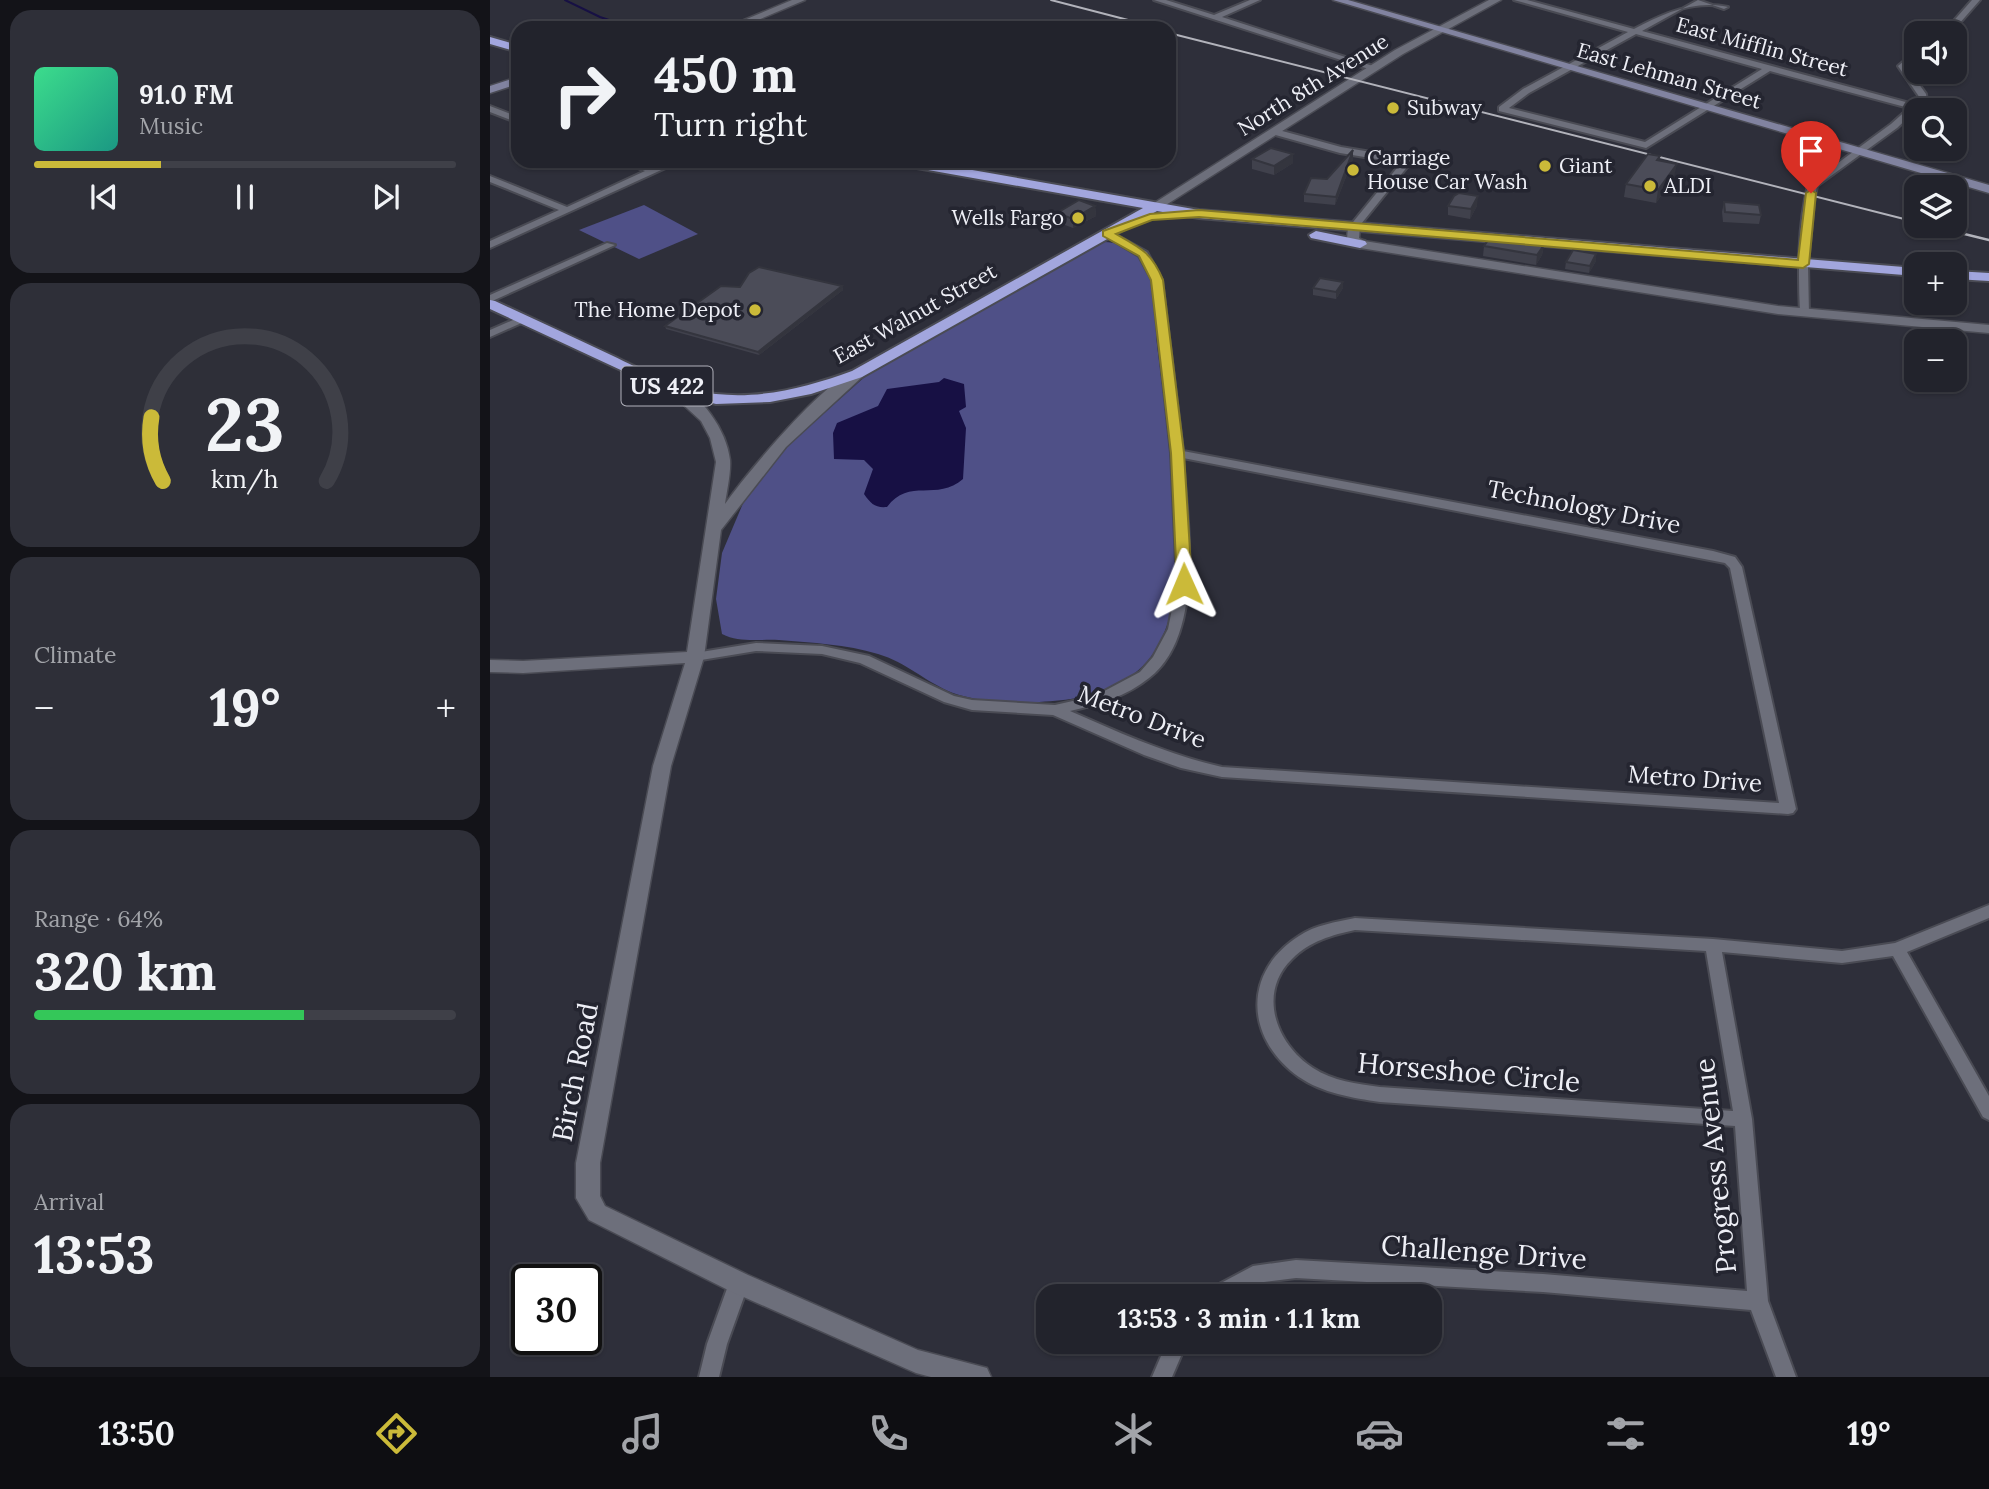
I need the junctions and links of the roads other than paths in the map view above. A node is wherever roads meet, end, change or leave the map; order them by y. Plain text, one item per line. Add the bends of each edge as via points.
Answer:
1 (800, 0) edge
2 (1158, 0) edge
3 (1256, 0) edge
4 (1339, 0) edge
5 (1496, 0) edge
6 (1518, 0) edge
7 (1694, 0) edge
8 (1701, 0) edge
9 (1976, 0) edge
10 (1724, 7) dead end
11 (1216, 17) junction
12 (748, 21) edge
13 (1958, 21) edge
14 (1438, 29) junction
15 (1636, 31) junction
16 (490, 40) edge
17 (511, 47) edge
18 (1770, 67) junction
19 (1374, 68) junction
20 (1569, 68) junction
21 (511, 82) edge
22 (1914, 84) edge
23 (490, 89) edge
24 (1924, 98) edge
25 (1904, 104) edge
26 (1707, 107) junction
27 (494, 111) edge
28 (511, 117) edge
29 (1904, 117) edge
30 (1275, 132) junction
31 (1857, 151) junction
32 (645, 168) edge
33 (660, 168) edge
34 (937, 168) edge
35 (653, 171) junction
36 (490, 179) edge
37 (1989, 189) edge
38 (1154, 207) junction
39 (566, 210) junction
40 (1199, 214) junction
41 (1219, 215) junction
42 (1122, 226) junction
43 (1354, 227) junction
44 (1107, 233) junction
45 (1360, 244) junction
46 (490, 245) edge
47 (610, 245) dead end
48 (1803, 264) junction
49 (1904, 271) edge
50 (1967, 276) edge
51 (1989, 277) edge
52 (490, 301) edge
53 (1805, 313) junction
54 (522, 319) junction
55 (1989, 329) edge
56 (490, 334) edge
57 (857, 374) junction
58 (672, 388) junction
59 (1177, 453) junction
60 (713, 532) junction
61 (695, 657) junction
62 (490, 666) edge
63 (1055, 710) junction
64 (1788, 809) joint
65 (1989, 911) edge
66 (1713, 944) junction
67 (1897, 949) junction
68 (1989, 1112) edge
69 (1743, 1119) junction
70 (738, 1283) junction
71 (1237, 1284) edge
72 (1758, 1301) junction
73 (1172, 1354) edge
74 (709, 1377) edge
75 (978, 1377) edge
76 (1162, 1377) edge
77 (1786, 1377) edge

1 - 12 street
2 - 11 street
3 - 11 street
4 - 14 main road, East Lehman Street
5 - 14 street, North 8th Avenue
6 - 15 street, East Mifflin Street
7 - 15 street
8 - 10 street
9 - 13 street
11 - 19 street
14 - 19 street, North 8th Avenue
14 - 20 main road, East Lehman Street
15 - 18 street, East Mifflin Street
15 - 20 street
16 - 17 highway
18 - 25 street, East Mifflin Street
18 - 26 street
19 - 30 street, North 8th Avenue
20 - 26 main road, East Lehman Street
20 - 26 street via 1502,110 1646,145
21 - 23 main road
22 - 24 street
26 - 31 main road, East Lehman Street
27 - 28 street
29 - 31 street
30 - 38 street, North 8th Avenue
30 - 43 street via 1347,152 1407,161
31 - 37 main road, East Lehman Street
31 - 48 street via 1813,185
32 - 35 street
33 - 35 street
34 - 38 highway, US 422
35 - 39 street
36 - 39 street
38 - 40 highway, US 422
38 - 42 highway, East Walnut Street
39 - 46 street
40 - 41 highway, US 422
40 - 42 highway, US 422 via 1150,217
41 - 43 highway, US 422
41 - 45 highway
42 - 44 highway, East Walnut Street / US 422
43 - 45 street via 1353,239
43 - 48 highway, US 422
44 - 57 highway, East Walnut Street / US 422
44 - 59 street via 1143,254 1157,280
45 - 53 street
47 - 52 street
48 - 49 highway, US 422
48 - 53 street
50 - 51 highway
52 - 54 highway, East Walnut Street / US 422
53 - 55 street
54 - 56 street
54 - 58 highway, East Walnut Street / US 422
57 - 58 highway, East Walnut Street / US 422 via 800,393 762,398 715,398
57 - 60 street, Birch Road via 770,453
58 - 60 street, Birch Road via 694,402 720,443 723,462
59 - 63 street via 1184,584 1175,629 1159,659 1132,684 1086,704
59 - 64 street, Technology Drive via 1730,560 1736,567
60 - 61 street, Birch Road
61 - 62 street, Metro Drive
61 - 63 street, Metro Drive via 756,647 822,650 864,659 972,705
61 - 70 street, Birch Road via 662,766 588,1163 588,1198 597,1213
63 - 64 street, Metro Drive via 1149,751 1222,772
65 - 67 street
66 - 67 street via 1842,957
66 - 69 street, Progress Avenue
66 - 69 street, Horseshoe Circle via 1355,924 1305,940 1286,955 1273,971 1263,1000 1280,1050 1308,1073 1349,1090
67 - 68 street
69 - 72 street, Progress Avenue
70 - 74 street
70 - 75 street, Birch Road via 916,1361
71 - 72 street, Challenge Drive via 1253,1275 1296,1269
72 - 77 street, Progress Avenue
73 - 76 street

